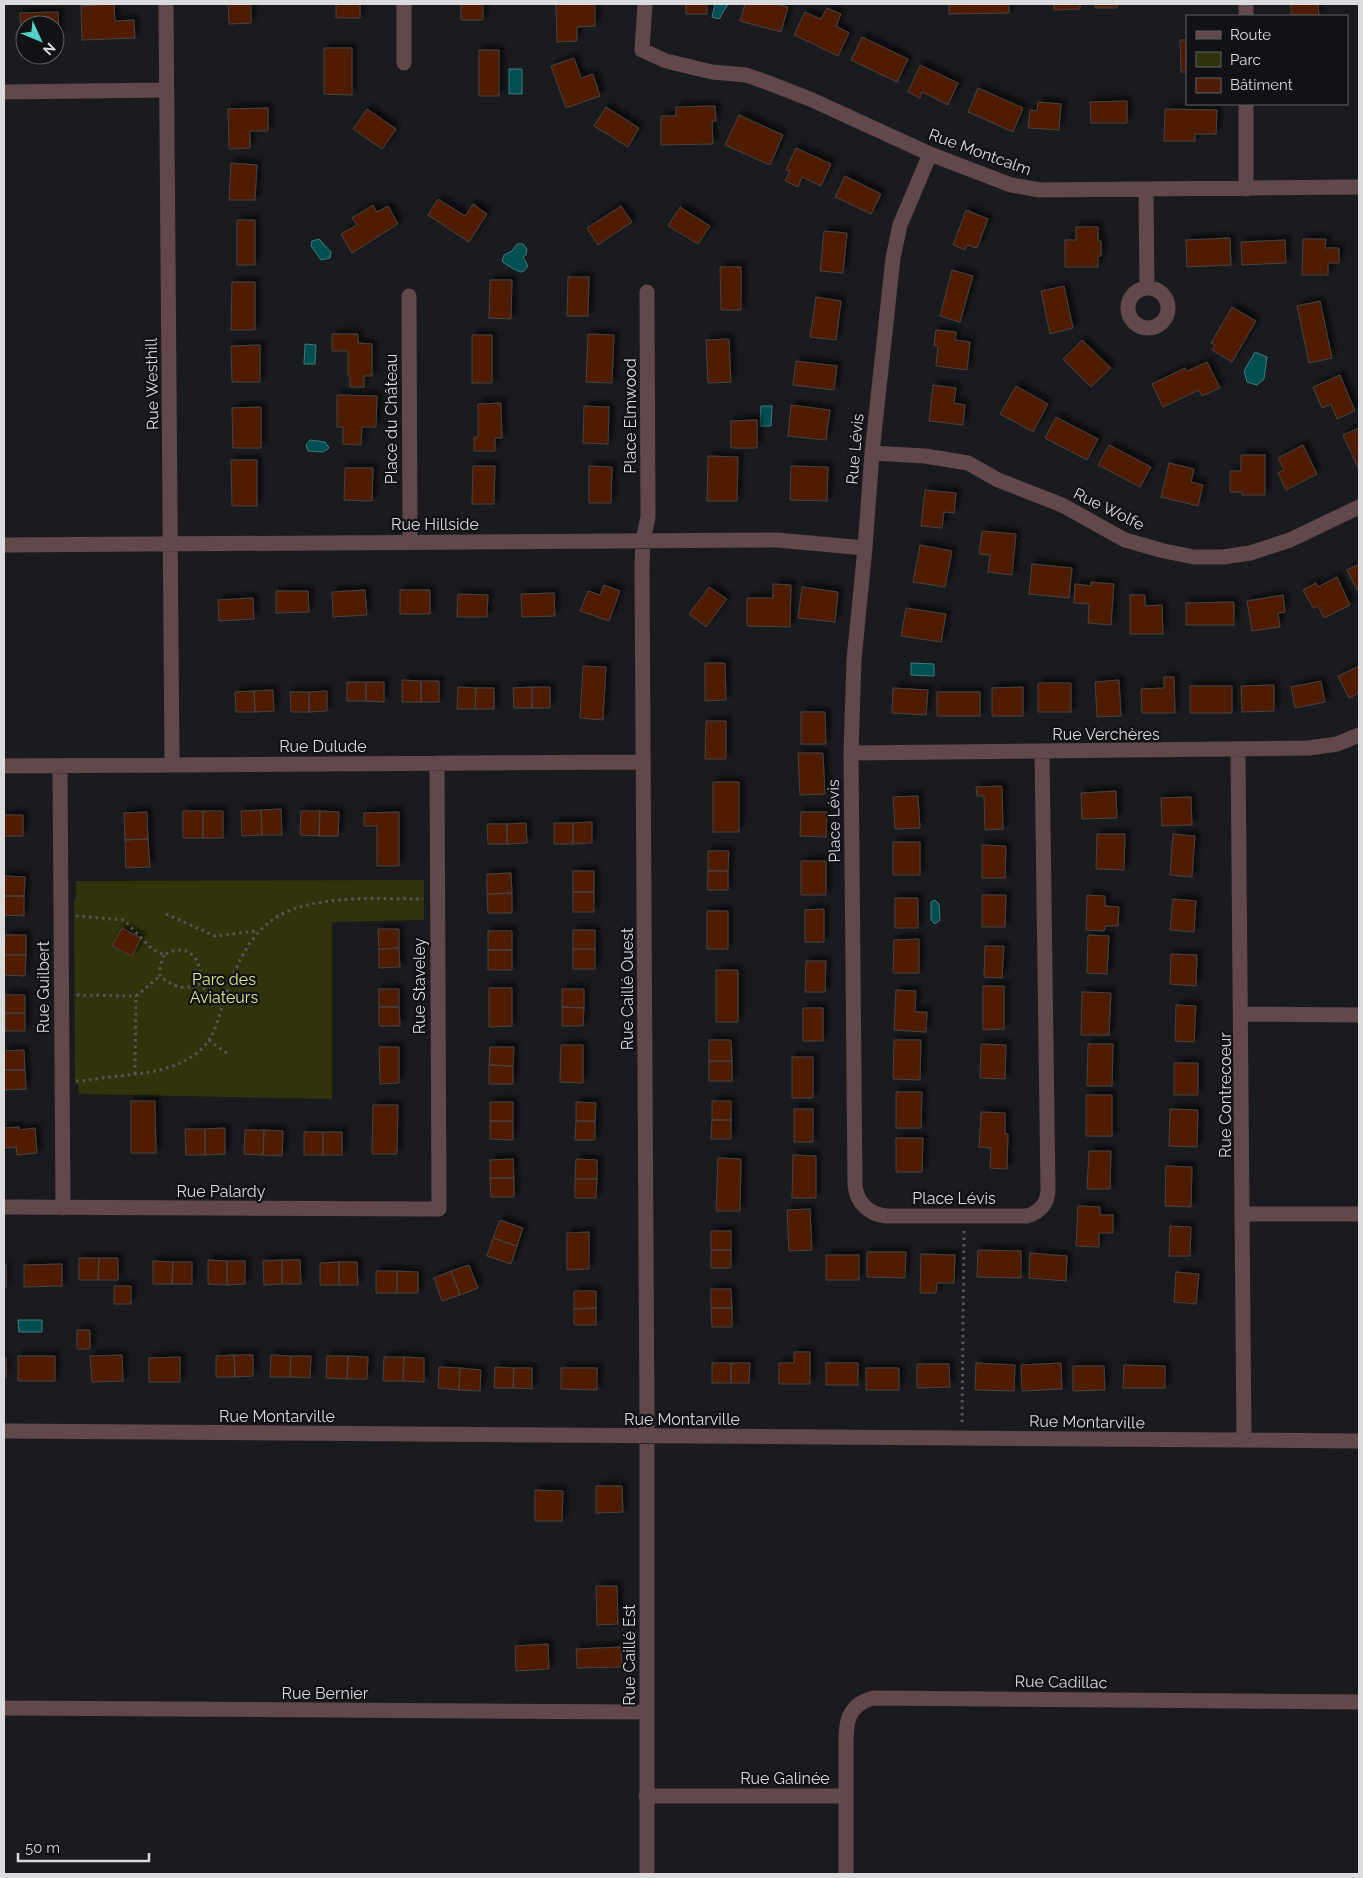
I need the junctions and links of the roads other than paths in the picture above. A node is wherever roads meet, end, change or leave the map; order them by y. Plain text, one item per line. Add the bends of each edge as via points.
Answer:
1 (166, 4) edge
2 (404, 4) edge
3 (645, 4) edge
4 (404, 63) dead end
5 (166, 90) junction
6 (4, 92) edge
7 (1246, 105) edge
8 (930, 154) junction
9 (1359, 187) edge
10 (1146, 189) junction
11 (1246, 189) junction
12 (1147, 288) dead end
13 (647, 292) dead end
14 (409, 296) dead end
15 (872, 453) junction
16 (1359, 506) edge
17 (643, 540) junction
18 (410, 541) junction
19 (172, 544) junction
20 (4, 545) edge
21 (865, 548) junction
22 (1359, 735) edge
23 (1238, 750) junction
24 (1042, 752) junction
25 (851, 754) junction
26 (643, 762) junction
27 (437, 763) junction
28 (172, 764) junction
29 (4, 766) edge
30 (60, 766) junction
31 (1241, 1014) junction
32 (1359, 1015) edge
33 (4, 1207) edge
34 (63, 1208) junction
35 (439, 1209) joint
36 (1243, 1214) junction
37 (1359, 1214) edge
38 (4, 1431) edge
39 (647, 1437) junction
40 (1244, 1440) junction
41 (1359, 1441) edge
42 (1359, 1702) edge
43 (4, 1708) edge
44 (646, 1712) junction
45 (646, 1796) junction
46 (846, 1796) junction
47 (647, 1874) edge
48 (846, 1874) edge

1 - 5 street, Rue Westhill
2 - 4 street
3 - 8 street, Rue Montcalm via 642,50 666,61 712,72 746,75 766,82
5 - 6 street
5 - 19 street, Rue Westhill
7 - 11 street
8 - 10 street, Rue Montcalm via 1030,190
8 - 15 street, Rue Lévis via 900,225 895,247
9 - 11 street, Rue Montcalm
10 - 11 street, Rue Montcalm
10 - 12 street
13 - 17 street, Place Elmwood via 648,517
14 - 18 street, Place du Château
15 - 16 street, Rue Wolfe via 925,456 968,463 998,480 1062,505 1125,540 1194,557 1250,553 1290,540
15 - 21 street, Rue Lévis
17 - 18 street, Rue Hillside
17 - 21 street, Rue Hillside via 777,540
17 - 26 street, Rue Caillé Ouest
18 - 19 street, Rue Hillside
19 - 20 street, Rue Hillside
19 - 28 street, Rue Westhill
21 - 25 street, Rue Lévis via 854,659
22 - 23 street, Rue Verchères via 1318,747
23 - 24 street, Rue Verchères
23 - 31 street, Rue Contrecoeur
24 - 25 street, Rue Verchères
24 - 25 street, Place Lévis via 1048,1196 1040,1209 1027,1216 881,1215 870,1212 855,1190
26 - 27 street, Rue Dulude
26 - 39 street, Rue Caillé Ouest
27 - 28 street, Rue Dulude
27 - 35 street, Rue Staveley
28 - 30 street, Rue Dulude
29 - 30 street, Rue Dulude
30 - 34 street, Rue Guilbert
31 - 32 street
31 - 36 street, Rue Contrecoeur
33 - 34 street, Rue Palardy
34 - 35 street, Rue Palardy
36 - 37 street
36 - 40 street, Rue Contrecoeur
38 - 39 street, Rue Montarville
39 - 40 street, Rue Montarville
39 - 44 street, Rue Caillé Est
40 - 41 street, Rue Montarville
42 - 46 street, Rue Cadillac via 874,1698 858,1705 848,1718
43 - 44 street, Rue Bernier
44 - 45 street, Rue Caillé Est
45 - 46 street, Rue Galinée
45 - 47 street, Rue Caillé Est
46 - 48 street, Rue Galinée

